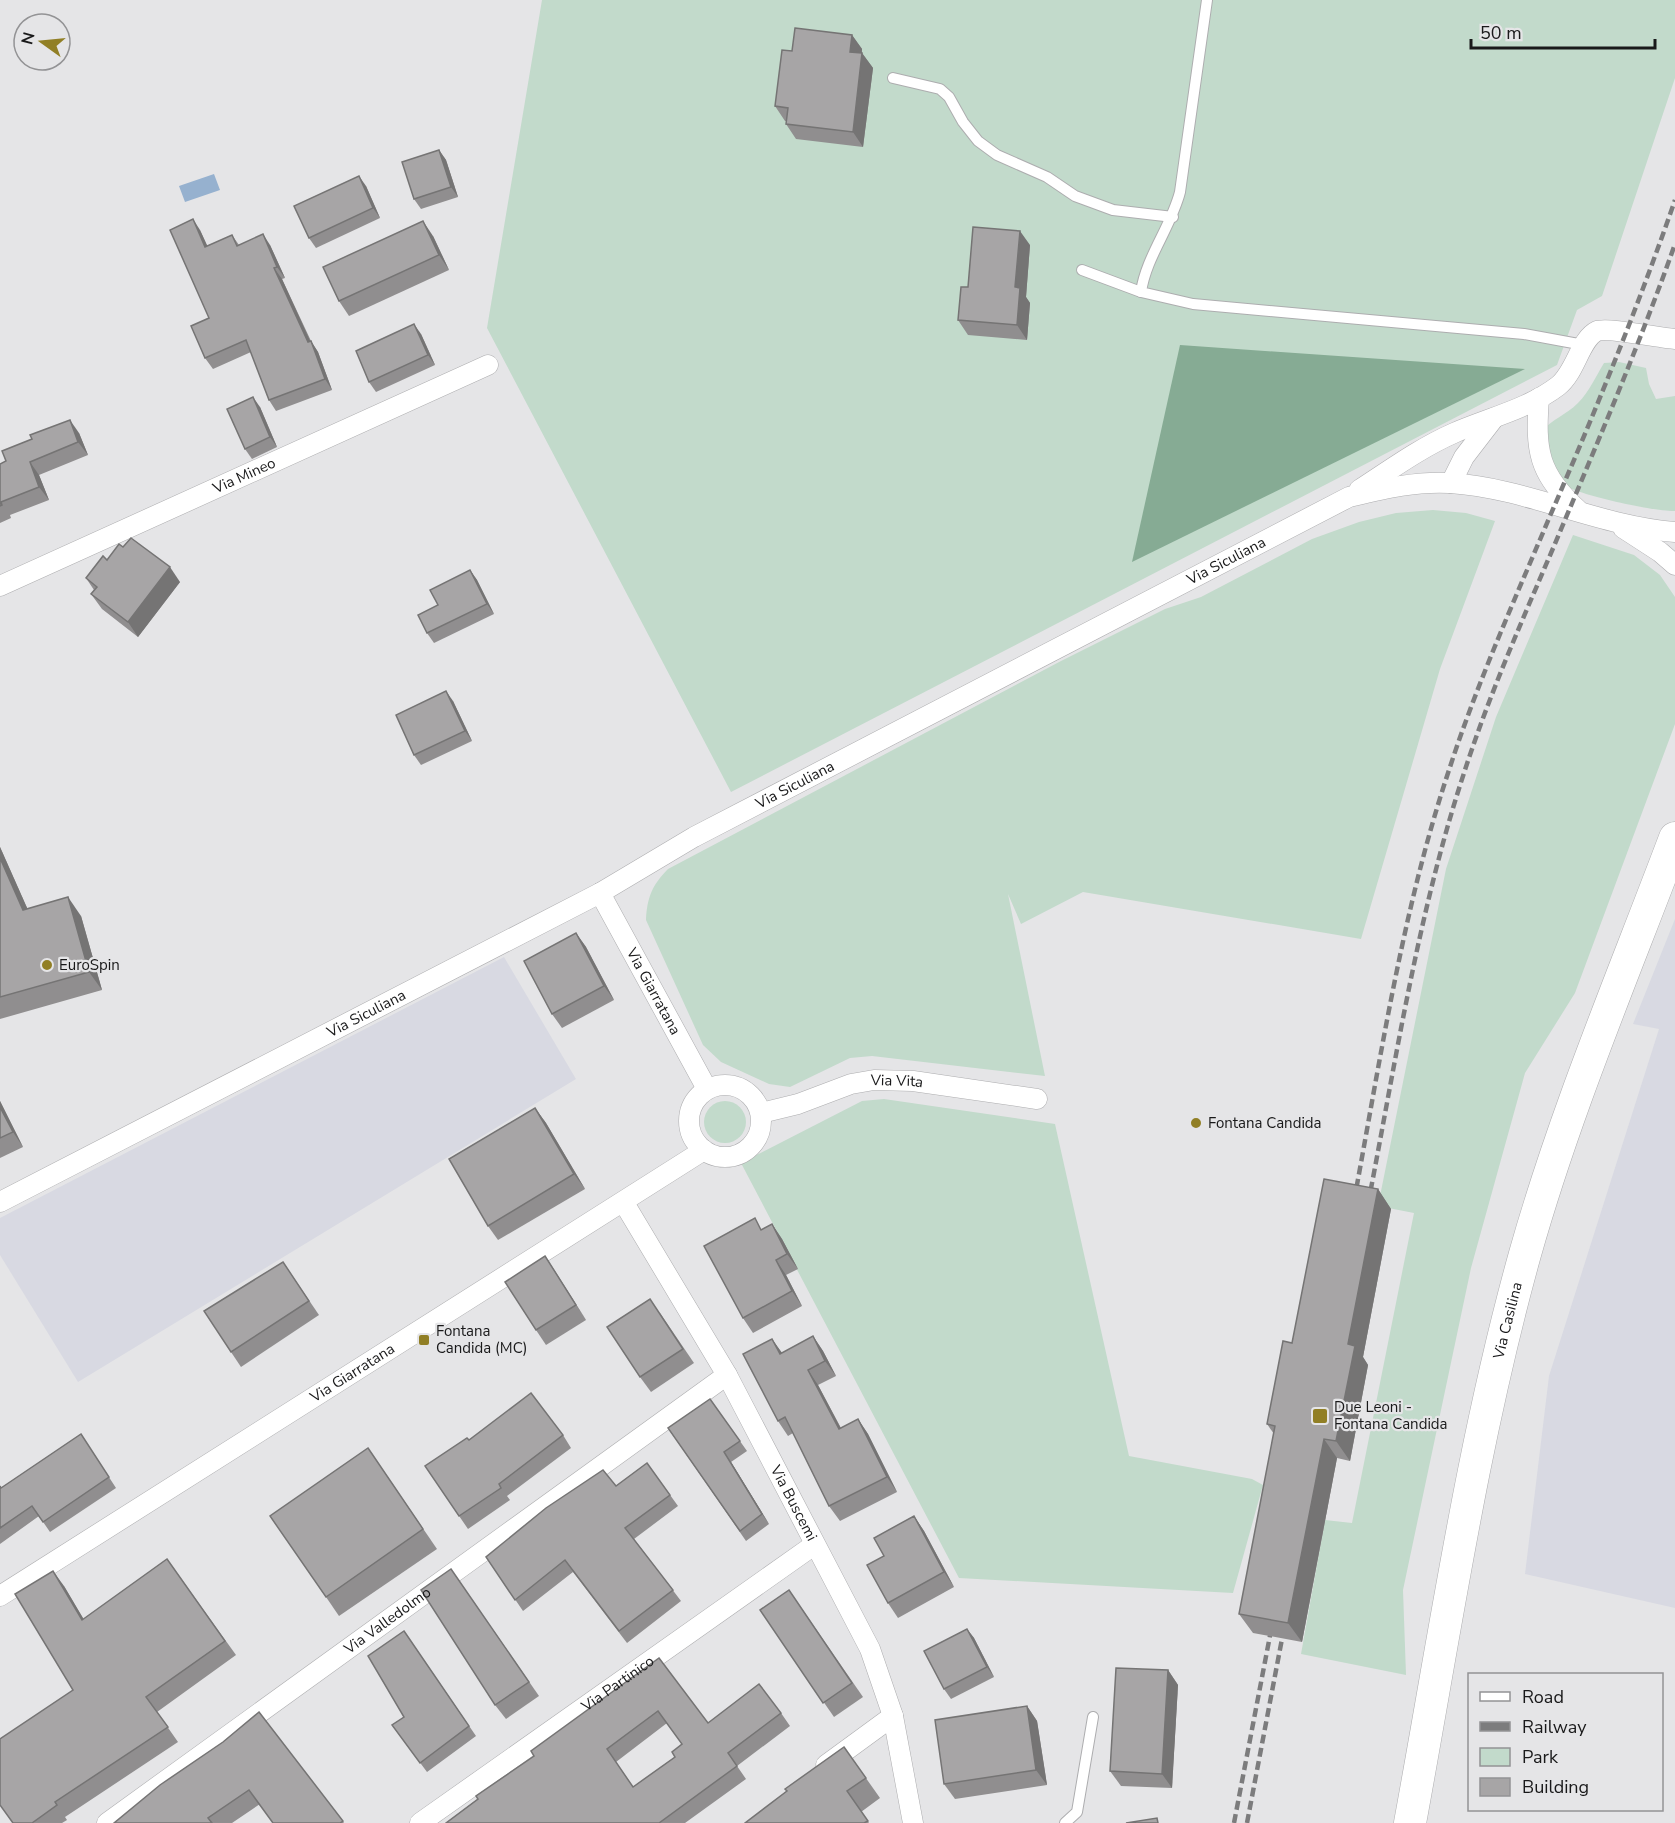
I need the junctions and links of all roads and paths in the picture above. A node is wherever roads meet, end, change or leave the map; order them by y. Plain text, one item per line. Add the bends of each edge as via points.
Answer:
1 (1207, 0) edge
2 (893, 78) dead end
3 (1173, 217) junction
4 (1082, 270) dead end
5 (1141, 292) junction
6 (1675, 339) edge
7 (1584, 345) junction
8 (488, 365) dead end
9 (1539, 398) junction
10 (1494, 418) junction
11 (1452, 483) junction
12 (1349, 497) junction
13 (1582, 513) junction
14 (1616, 524) junction
15 (1675, 532) edge
16 (1674, 563) edge
17 (0, 586) edge
18 (1675, 838) edge
19 (600, 893) junction
20 (707, 1089) junction
21 (1037, 1099) dead end
22 (761, 1113) junction
23 (704, 1150) junction
24 (0, 1202) edge
25 (624, 1203) junction
26 (727, 1375) junction
27 (814, 1545) junction
28 (0, 1596) edge
29 (893, 1716) junction
30 (1093, 1717) dead end
31 (810, 1776) edge
32 (107, 1823) edge
33 (420, 1823) edge
34 (913, 1823) edge
35 (1065, 1823) edge
36 (1410, 1823) edge

1 - 3 lane via 1182,183
2 - 3 lane via 940,89 988,148 1047,177 1075,196 1123,212
3 - 5 lane via 1143,277
4 - 5 lane
5 - 7 lane via 1193,304 1524,334
6 - 7 street via 1601,330
7 - 9 street via 1566,379
8 - 17 street, Via Mineo
9 - 10 street
9 - 13 street via 1537,440 1544,469 1559,492
10 - 11 street via 1464,457
10 - 12 street via 1435,442
11 - 12 street, Via Siculiana via 1405,485
11 - 13 street, Via Siculiana via 1519,495
12 - 19 street, Via Siculiana via 694,837
13 - 14 street, Via Siculiana
14 - 15 street
14 - 16 street
18 - 36 main road, Via Casilina via 1581,1085 1526,1252 1485,1424
19 - 20 street, Via Giarratana
19 - 24 street, Via Siculiana
20 - 22 street via 721,1084 738,1087 749,1092
20 - 23 street via 693,1104 689,1117 691,1132
21 - 22 street, Via Vita via 913,1081 874,1080
22 - 23 street via 757,1139 742,1154 722,1157
23 - 25 street, Via Giarratana
25 - 26 street, Via Buscemi
25 - 28 street, Via Giarratana
26 - 27 street, Via Buscemi
26 - 32 street, Via Valledolmo
27 - 29 street, Via Buscemi via 870,1649
27 - 33 street, Via Partinico
29 - 31 street
29 - 34 street, Via Buscemi
30 - 35 lane via 1077,1812

